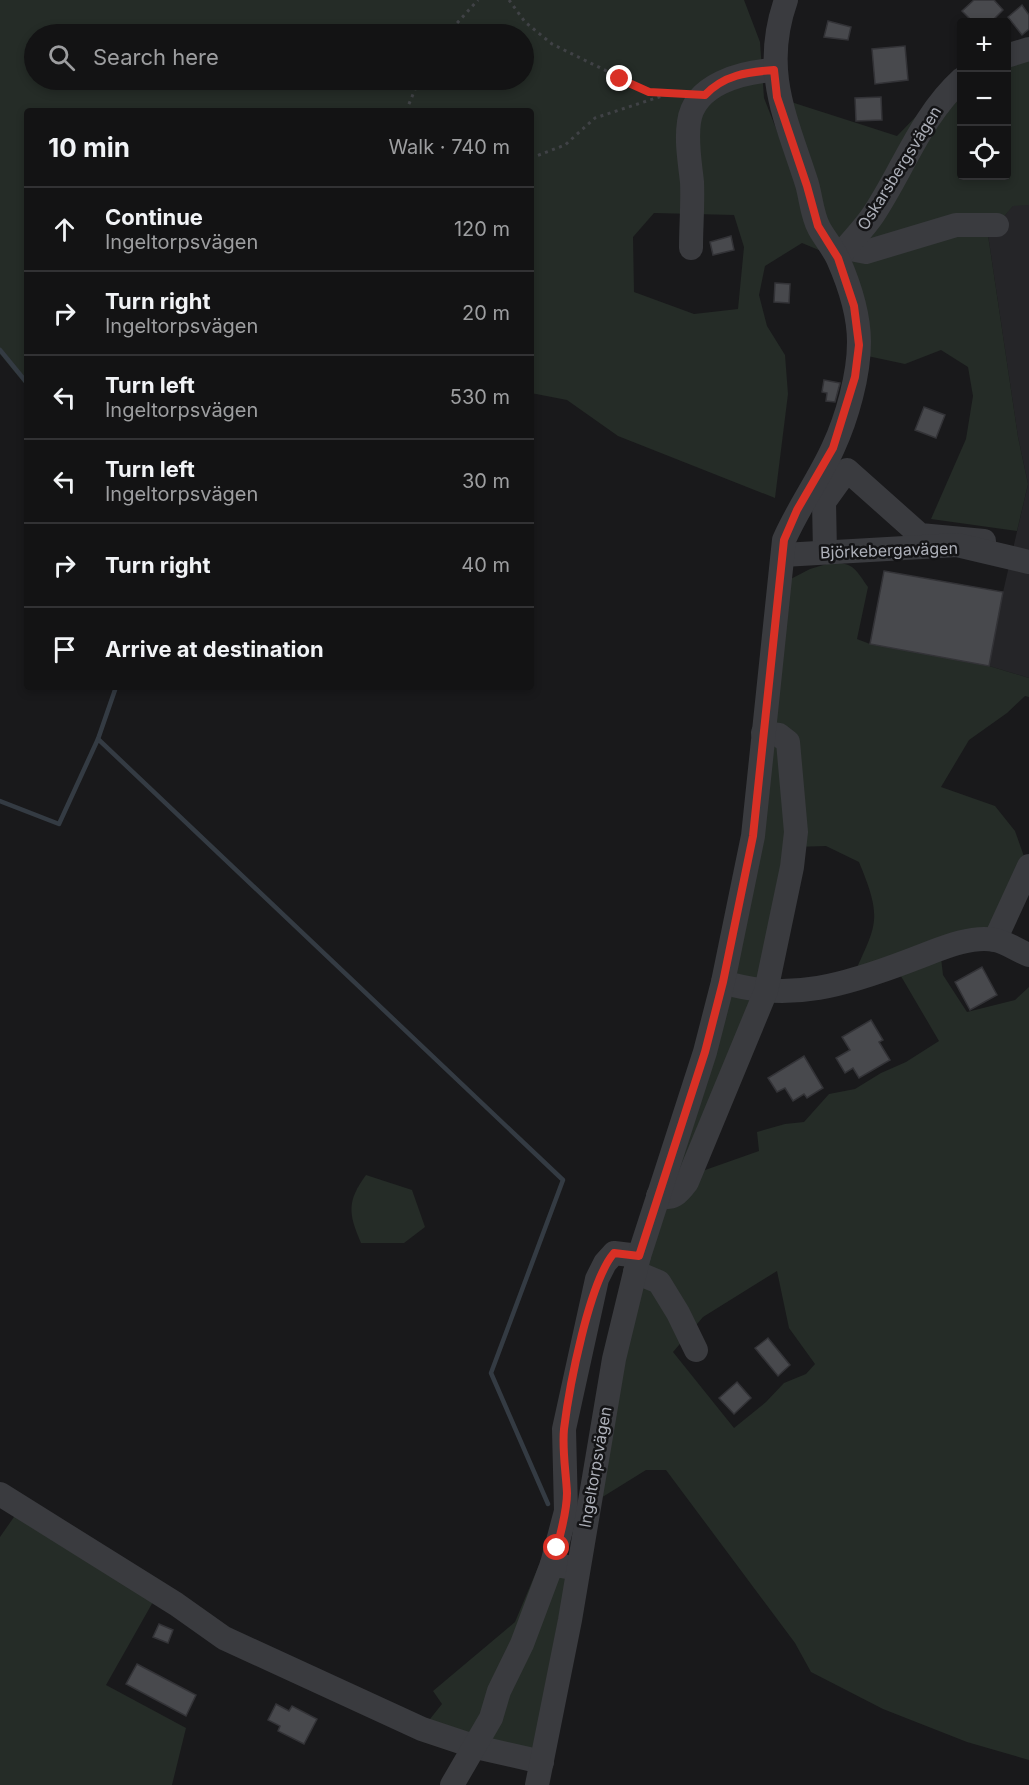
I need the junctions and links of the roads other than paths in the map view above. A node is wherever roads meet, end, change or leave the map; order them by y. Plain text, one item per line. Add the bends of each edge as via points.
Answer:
1 (786, 0) edge
2 (1029, 49) edge
3 (1011, 54) edge
4 (774, 70) junction
5 (957, 84) edge
6 (997, 225) dead end
7 (691, 248) dead end
8 (842, 253) junction
9 (984, 541) dead end
10 (825, 552) junction
11 (783, 555) junction
12 (1029, 562) edge
13 (763, 733) junction
14 (1029, 866) edge
15 (995, 940) junction
16 (1029, 955) edge
17 (723, 982) junction
18 (766, 991) junction
19 (658, 1196) junction
20 (637, 1264) junction
21 (696, 1350) dead end
22 (0, 1494) edge
23 (552, 1564) junction
24 (578, 1570) junction
25 (476, 1747) junction
26 (539, 1774) edge
27 (452, 1785) edge

1 - 4 street, Ingeltorpsvägen via 779,17
2 - 3 street
4 - 7 street via 735,75 721,81 695,107 689,120
4 - 8 street, Ingeltorpsvägen via 777,97 818,226
5 - 8 street, Oskarsbergsvägen via 911,148 873,216
6 - 8 street via 956,225 866,252
8 - 11 street, Ingeltorpsvägen via 858,325 855,377 833,448 797,510 784,540
9 - 10 street via 920,535 847,470 824,502
10 - 11 street, Björkebergavägen
10 - 12 street, Björkebergavägen via 957,545
11 - 13 street, Ingeltorpsvägen
13 - 17 street, Ingeltorpsvägen via 753,836
13 - 18 street via 779,735 788,742 796,832
14 - 15 street
15 - 16 street
15 - 18 street via 952,943 843,983 801,992
17 - 18 street
17 - 19 street, Ingeltorpsvägen via 705,1052
18 - 19 street via 687,1182 677,1195
19 - 20 street, Ingeltorpsvägen
20 - 21 street via 659,1282
20 - 23 street, Ingeltorpsvägen via 614,1253 605,1263 594,1291 564,1429 566,1510
20 - 24 street, Ingeltorpsvägen via 614,1359
22 - 25 street via 224,1638 422,1729
23 - 24 street
23 - 25 street
24 - 26 street, Ingeltorpsvägen
25 - 26 street
25 - 27 street

